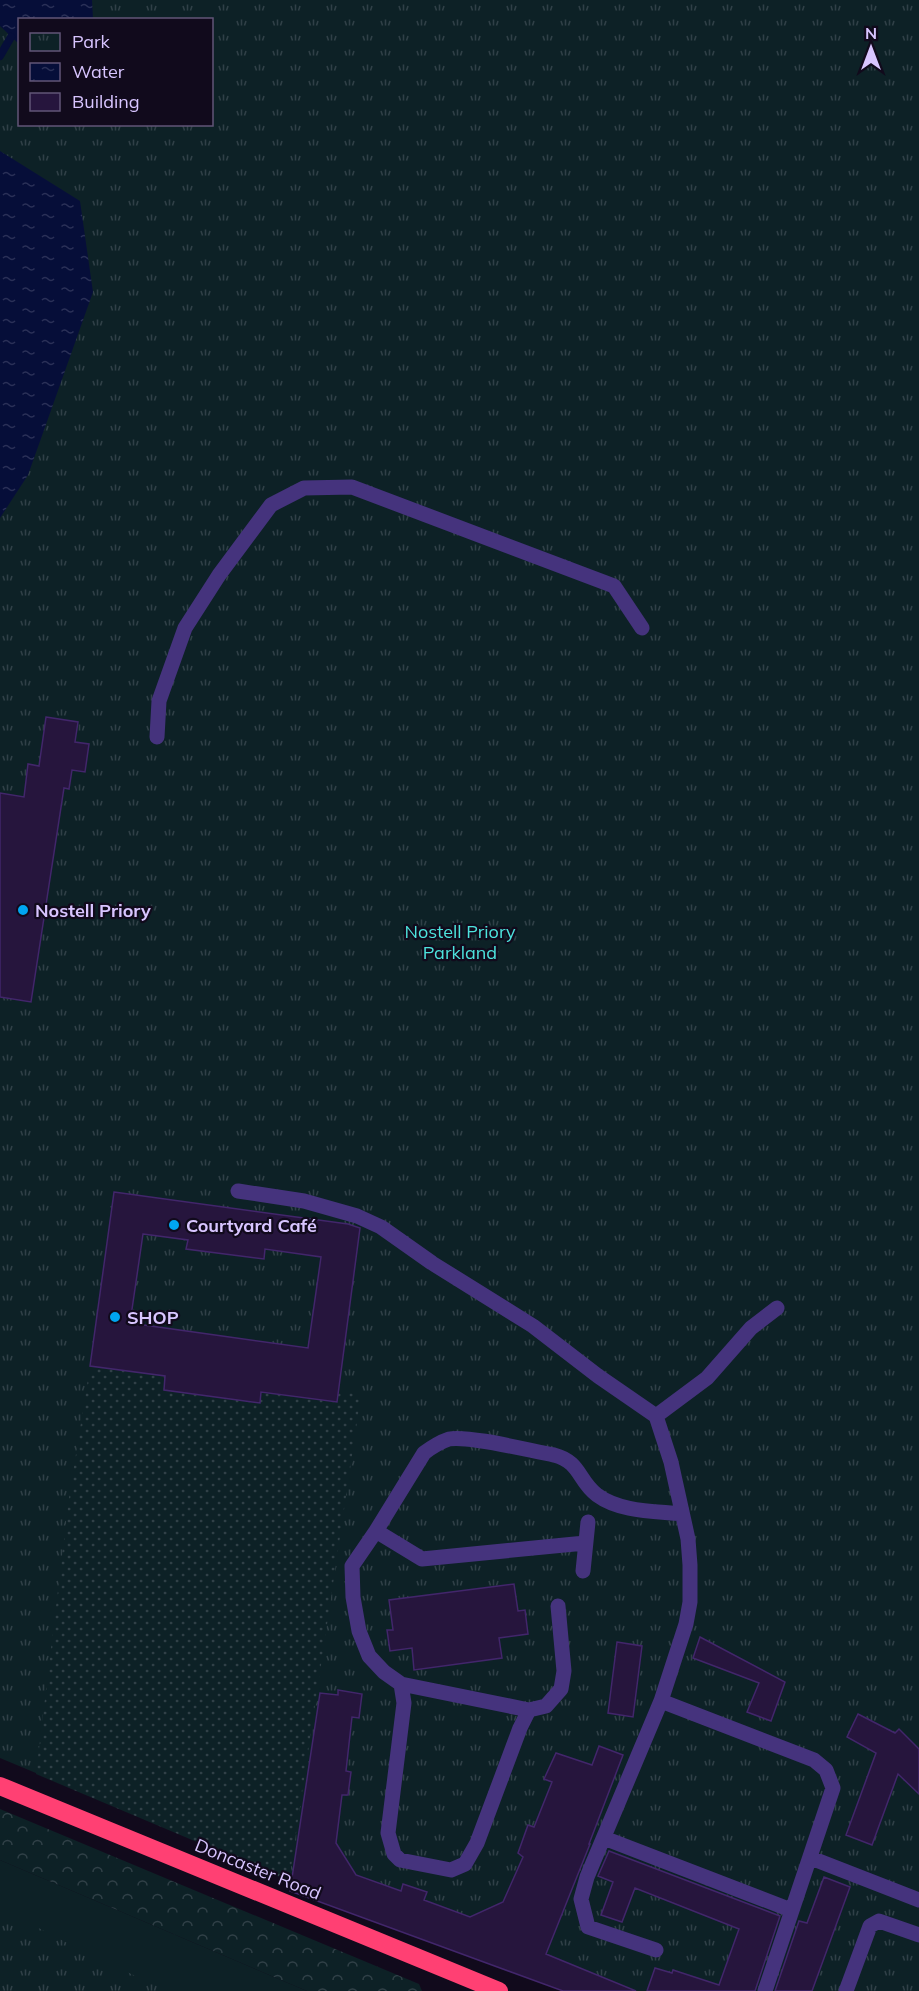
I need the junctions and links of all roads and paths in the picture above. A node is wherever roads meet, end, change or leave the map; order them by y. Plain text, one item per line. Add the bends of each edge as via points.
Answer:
1 (642, 628) dead end
2 (157, 736) dead end
3 (238, 1191) dead end
4 (777, 1308) dead end
5 (656, 1416) junction
6 (682, 1514) junction
7 (588, 1522) dead end
8 (376, 1531) junction
9 (585, 1543) junction
10 (583, 1571) dead end
11 (558, 1606) dead end
12 (400, 1684) junction
13 (661, 1701) junction
14 (529, 1710) junction
15 (0, 1786) edge
16 (604, 1838) junction
17 (811, 1858) junction
18 (919, 1900) edge
19 (791, 1910) junction
20 (919, 1935) edge
21 (656, 1950) dead end
22 (499, 1991) edge
23 (765, 1991) edge
24 (846, 1991) edge

1 - 2 lane via 614,586 352,487 304,488 271,505 185,628 159,701
3 - 5 lane via 304,1201 357,1215 381,1227 533,1326
4 - 5 lane via 751,1328 707,1378
5 - 6 lane
6 - 8 lane via 629,1509 611,1503 590,1489 566,1458 451,1439 424,1453
6 - 13 lane via 688,1539 690,1602 685,1631
7 - 9 lane
8 - 9 lane via 422,1559
8 - 12 lane via 352,1566 353,1597 359,1631 369,1656
9 - 10 lane
11 - 14 lane via 564,1671 561,1689 546,1706
12 - 14 lane
12 - 14 lane via 404,1704 388,1833 394,1854 400,1860 451,1870 465,1864 477,1843
13 - 16 lane
13 - 17 lane via 814,1760 826,1770 833,1788
15 - 22 highway, Doncaster Road
16 - 19 lane
16 - 21 lane via 581,1899 588,1927
17 - 18 lane
17 - 19 lane
19 - 23 lane
20 - 24 lane via 879,1921 870,1926

